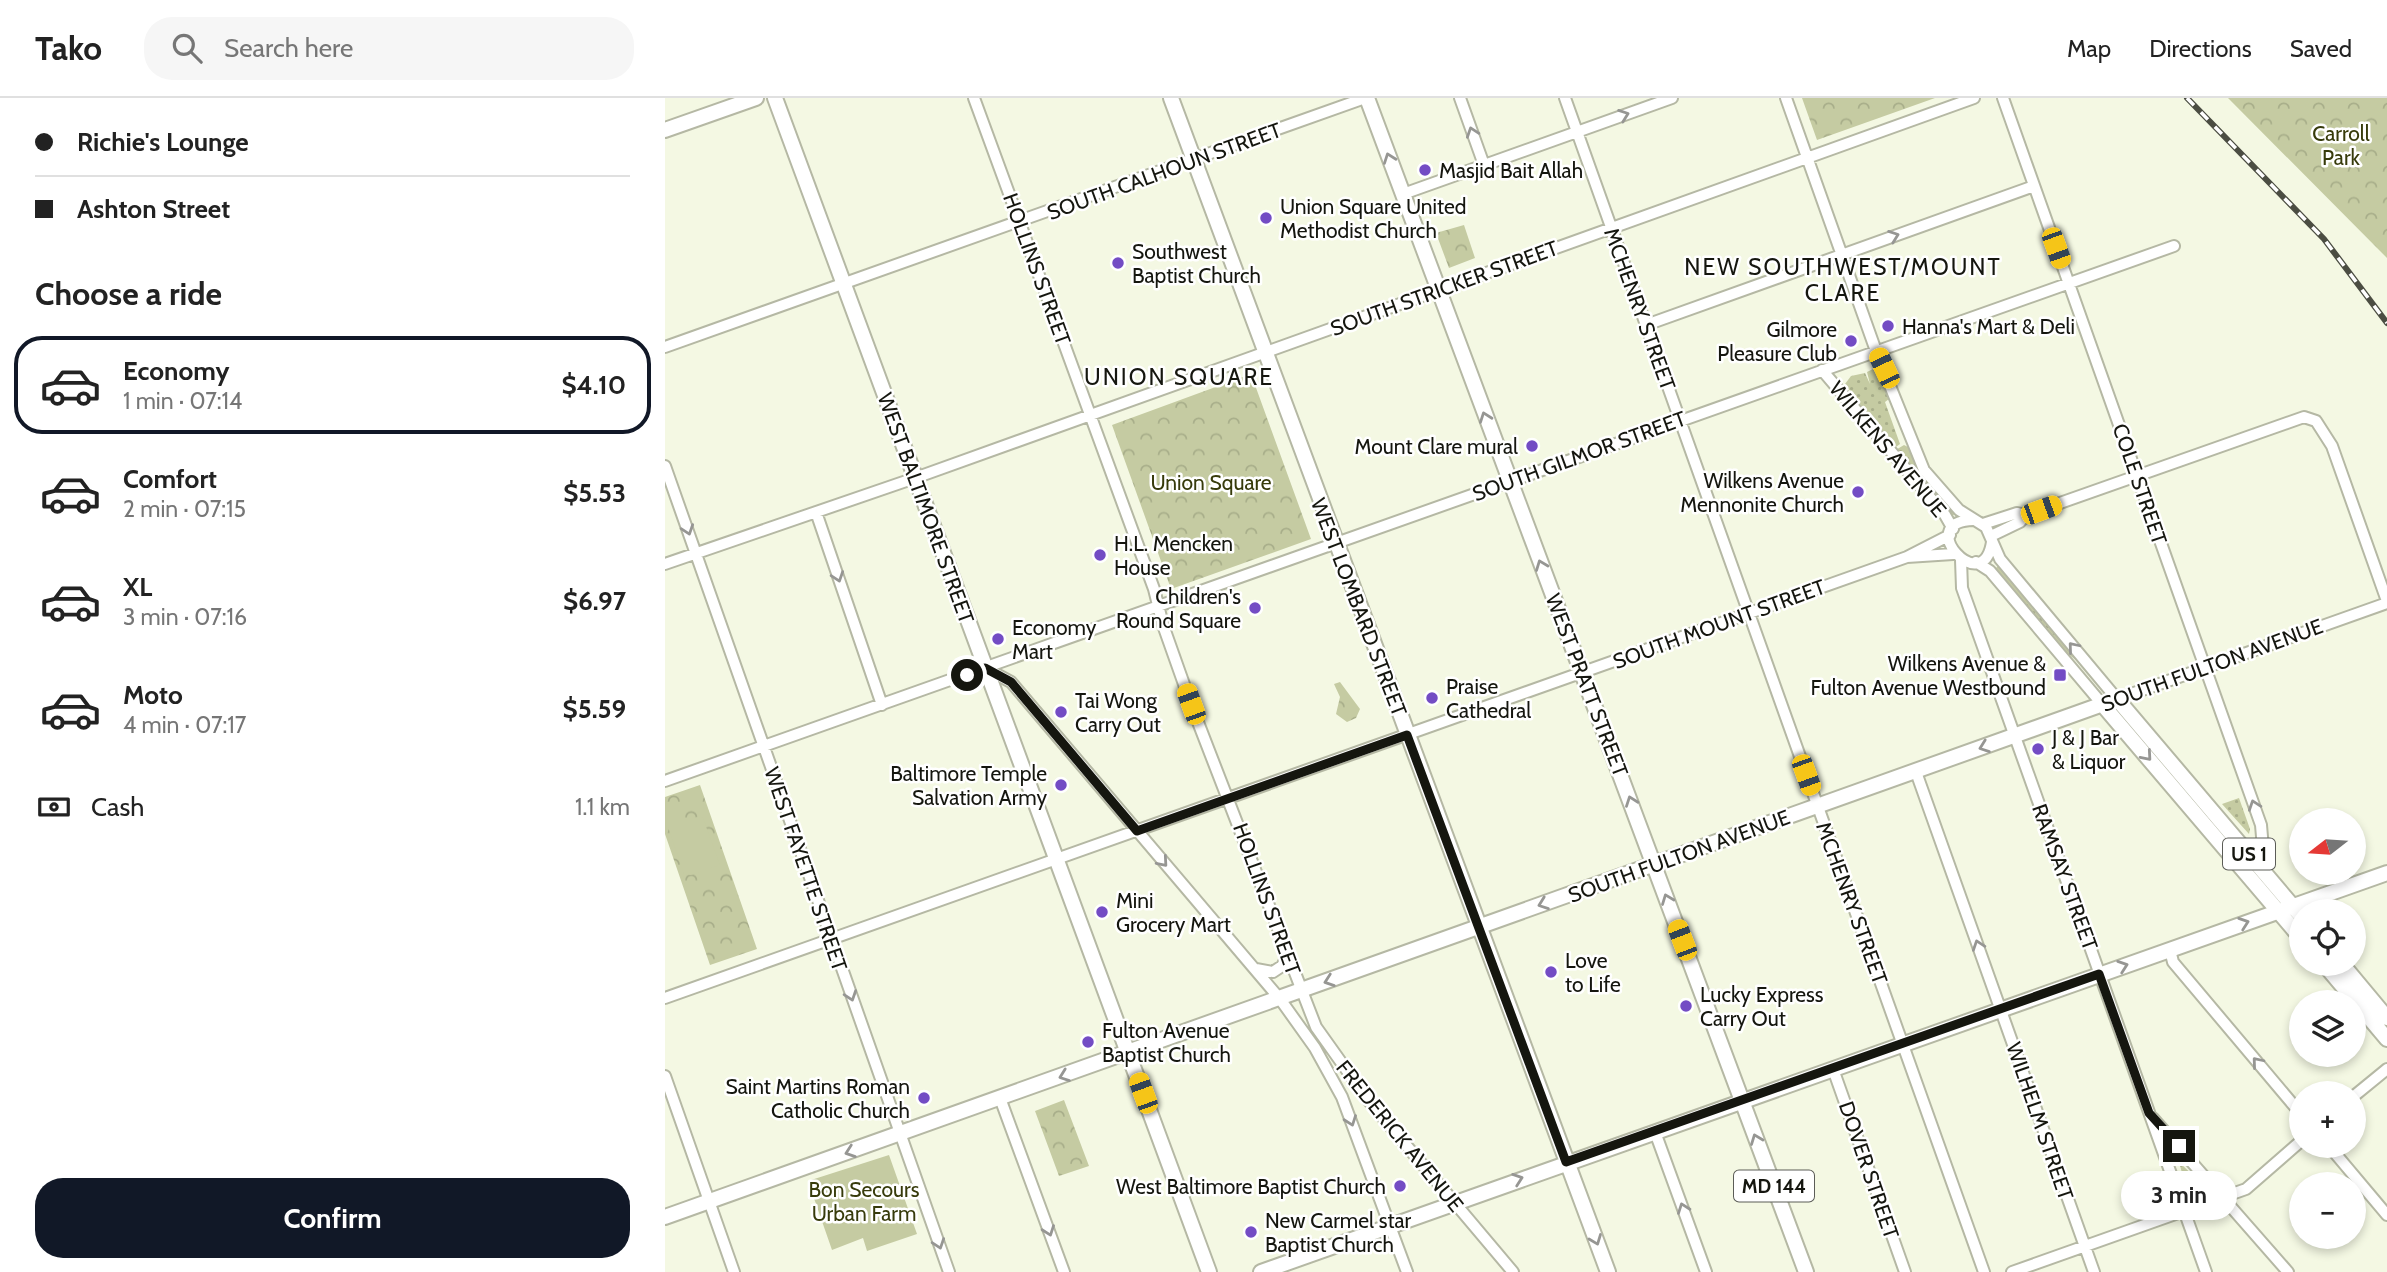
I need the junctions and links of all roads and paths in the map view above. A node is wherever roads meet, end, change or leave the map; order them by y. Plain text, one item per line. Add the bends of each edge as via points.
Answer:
1 (756, 98) edge
2 (775, 98) edge
3 (974, 98) edge
4 (1171, 98) edge
5 (1366, 98) edge
6 (1460, 98) edge
7 (1565, 98) edge
8 (1672, 98) edge
9 (1786, 98) edge
10 (1973, 98) edge
11 (2003, 98) edge
12 (665, 130) edge
13 (1577, 132) junction
14 (1807, 158) junction
15 (1194, 159) junction
16 (1483, 165) junction
17 (2034, 186) junction
18 (1403, 194) junction
19 (1020, 223) junction
20 (1611, 228) junction
21 (2174, 246) dead end
22 (1842, 255) junction
23 (844, 284) junction
24 (2069, 284) junction
25 (1438, 290) junction
26 (1646, 325) junction
27 (665, 347) edge
28 (1876, 351) junction
29 (1265, 352) junction
30 (1822, 370) junction
31 (1090, 415) junction
32 (1679, 421) junction
33 (665, 466) edge
34 (2137, 476) junction
35 (915, 478) junction
36 (1509, 481) junction
37 (816, 512) junction
38 (2027, 515) junction
39 (1978, 522) junction
40 (1951, 532) junction
41 (1991, 538) junction
42 (1336, 543) junction
43 (696, 553) junction
44 (1907, 556) junction
45 (1957, 557) junction
46 (1976, 562) junction
47 (665, 564) edge
48 (2387, 602) edge
49 (1158, 606) junction
50 (1748, 613) junction
51 (2205, 667) junction
52 (985, 668) junction
53 (1582, 673) junction
54 (2117, 699) junction
55 (2102, 704) junction
56 (882, 705) junction
57 (1407, 735) junction
58 (2015, 736) junction
59 (764, 747) junction
60 (1916, 772) junction
61 (665, 781) edge
62 (1228, 800) junction
63 (1817, 806) junction
64 (1137, 831) junction
65 (1055, 860) junction
66 (1654, 865) junction
67 (2265, 872) junction
68 (2387, 873) edge
69 (2321, 899) edge
70 (2289, 908) edge
71 (2289, 909) edge
72 (2289, 912) edge
73 (1478, 927) junction
74 (831, 940) junction
75 (2170, 950) junction
76 (1288, 955) junction
77 (1254, 968) junction
78 (2099, 974) junction
79 (2334, 976) edge
80 (2352, 976) edge
81 (1301, 991) junction
82 (665, 998) edge
83 (1280, 999) junction
84 (2001, 1009) junction
85 (2387, 1018) edge
86 (2387, 1039) edge
87 (1903, 1044) junction
88 (1129, 1053) junction
89 (1833, 1069) junction
90 (2387, 1069) edge
91 (665, 1076) edge
92 (2366, 1087) edge
93 (1000, 1098) junction
94 (2289, 1100) edge
95 (1742, 1101) junction
96 (2149, 1113) junction
97 (1655, 1132) junction
98 (899, 1134) junction
99 (2289, 1151) edge
100 (2339, 1158) edge
101 (1566, 1162) junction
102 (2224, 1196) junction
103 (709, 1201) junction
104 (1454, 1203) junction
105 (2184, 1211) junction
106 (2387, 1215) edge
107 (665, 1217) edge
108 (1389, 1226) junction
109 (2084, 1246) junction
110 (734, 1272) edge
111 (949, 1272) edge
112 (1065, 1272) edge
113 (1209, 1272) edge
114 (1261, 1272) edge
115 (1407, 1272) edge
116 (1513, 1272) edge
117 (1608, 1272) edge
118 (1706, 1272) edge
119 (1806, 1272) edge
120 (1905, 1272) edge
121 (1984, 1272) edge
122 (2012, 1272) edge
123 (2094, 1272) edge
124 (2206, 1272) edge
125 (2288, 1272) edge

1 - 12 main road
2 - 23 main road, WEST BALTIMORE STREET
3 - 19 street, HOLLINS STREET
4 - 15 main road, WEST LOMBARD STREET
5 - 15 street, SOUTH CALHOUN STREET
18 -> 5 main road, WEST PRATT STREET
16 -> 6 street
7 - 13 street, MCHENRY STREET
13 -> 8 street
9 - 14 street
10 - 14 street, SOUTH STRICKER STREET
11 - 17 street, COLE STREET
13 - 16 street
13 - 20 street, MCHENRY STREET
14 - 20 street, SOUTH STRICKER STREET
14 - 22 street
15 - 19 street, SOUTH CALHOUN STREET
15 - 29 main road, WEST LOMBARD STREET
16 - 18 street
22 -> 17 street
17 - 24 street, COLE STREET
18 - 25 main road, WEST PRATT STREET
19 - 23 street, SOUTH CALHOUN STREET
19 - 31 street, HOLLINS STREET
20 - 25 street, SOUTH STRICKER STREET
20 - 26 street, MCHENRY STREET
21 - 24 street, SOUTH GILMOR STREET
22 - 26 street
22 - 28 street
23 - 27 street, SOUTH CALHOUN STREET
23 - 35 main road, WEST BALTIMORE STREET
24 - 28 street, SOUTH GILMOR STREET
24 - 34 street, COLE STREET
25 - 29 street, SOUTH STRICKER STREET
36 -> 25 main road, WEST PRATT STREET
26 - 32 street, MCHENRY STREET
28 - 30 street, SOUTH GILMOR STREET
28 - 39 street, WILKENS AVENUE via 1924,470 1959,510
29 - 31 street, SOUTH STRICKER STREET
29 - 42 main road, WEST LOMBARD STREET
30 - 32 street, SOUTH GILMOR STREET
30 - 40 street, WILKENS AVENUE via 1945,515
31 - 35 street, SOUTH STRICKER STREET
31 - 49 street, HOLLINS STREET
32 - 36 street, SOUTH GILMOR STREET
32 - 50 street, MCHENRY STREET
33 -> 43 street, WEST FAYETTE STREET
34 - 38 street
34 - 48 street via 2304,417 2316,421 2332,446
34 - 51 street, COLE STREET
35 - 37 street, SOUTH STRICKER STREET
35 - 52 main road, WEST BALTIMORE STREET
36 - 42 street, SOUTH GILMOR STREET
53 -> 36 main road, WEST PRATT STREET
37 - 43 street, SOUTH STRICKER STREET
37 -> 56 street
38 - 39 street
38 - 41 street
39 - 40 street via 1961,522
39 - 41 street
40 - 44 street, SOUTH MOUNT STREET
40 - 45 street
41 - 46 street via 1989,551
54 -> 41 street via 2000,559
42 - 49 street, SOUTH GILMOR STREET
42 - 57 main road, WEST LOMBARD STREET
43 - 47 street, SOUTH STRICKER STREET
43 - 59 street, WEST FAYETTE STREET
44 - 45 street, SOUTH MOUNT STREET
44 - 50 street, SOUTH MOUNT STREET
45 - 46 street
45 - 58 street, RAMSAY STREET via 1961,584
46 - 55 street via 1990,571
48 - 51 street, SOUTH FULTON AVENUE
49 - 52 street, SOUTH GILMOR STREET
49 - 62 street, HOLLINS STREET
50 - 53 street, SOUTH MOUNT STREET
50 - 63 street, MCHENRY STREET
51 - 54 street, SOUTH FULTON AVENUE
67 -> 51 street, COLE STREET via 2261,825
52 - 56 street, SOUTH GILMOR STREET
52 - 64 street via 1011,682
52 - 65 main road, WEST BALTIMORE STREET
53 - 57 street, SOUTH MOUNT STREET
66 -> 53 main road, WEST PRATT STREET
54 - 55 main road, SOUTH FULTON AVENUE
54 - 67 main road, US 1
55 - 58 main road, SOUTH FULTON AVENUE
55 -> 71 main road
56 - 59 street, SOUTH GILMOR STREET
57 - 62 street, SOUTH MOUNT STREET
57 - 73 main road, WEST LOMBARD STREET
58 -> 60 main road, SOUTH FULTON AVENUE
58 - 78 street, RAMSAY STREET
59 - 61 street, SOUTH GILMOR STREET
59 - 74 street, WEST FAYETTE STREET
60 - 63 main road, SOUTH FULTON AVENUE
84 -> 60 street, WILHELM STREET
62 - 64 street, SOUTH MOUNT STREET
62 - 76 street, HOLLINS STREET
63 - 66 main road, SOUTH FULTON AVENUE
63 - 87 street, MCHENRY STREET
64 - 65 street, SOUTH MOUNT STREET
64 -> 77 street
65 - 74 street, SOUTH MOUNT STREET
65 - 88 main road, WEST BALTIMORE STREET
66 -> 73 main road, SOUTH FULTON AVENUE
95 -> 66 main road, WEST PRATT STREET / MD 144
67 - 70 main road, US 1
68 - 69 main road
75 -> 72 main road
73 -> 81 main road, SOUTH FULTON AVENUE
73 - 101 main road, WEST LOMBARD STREET
74 - 82 street, SOUTH MOUNT STREET
74 -> 98 street, WEST FAYETTE STREET
78 -> 75 main road
94 -> 75 street via 2173,962
76 - 77 street via 1273,972
76 - 81 street, HOLLINS STREET
77 - 83 street
78 - 84 main road
78 - 96 street, RAMSAY STREET
79 - 86 main road
80 - 85 main road
81 - 83 main road, SOUTH FULTON AVENUE
81 - 104 street, FREDERICK AVENUE via 1316,1027 1340,1064
83 - 88 main road, SOUTH FULTON AVENUE
83 -> 108 street, HOLLINS STREET via 1342,1097
84 - 87 main road
84 - 109 street, WILHELM STREET
87 - 89 main road
87 - 121 street, MCHENRY STREET
88 -> 93 main road, SOUTH FULTON AVENUE
88 - 113 main road, WEST BALTIMORE STREET
89 - 95 main road
89 - 120 street, DOVER STREET
90 - 92 street
91 - 103 street
93 - 98 main road, SOUTH FULTON AVENUE
93 -> 112 street
95 - 97 main road
119 -> 95 main road, WEST PRATT STREET / MD 144
96 - 102 street
96 - 105 street, RAMSAY STREET
97 - 101 main road
118 -> 97 street
98 -> 103 main road, SOUTH FULTON AVENUE
98 -> 111 street, WEST FAYETTE STREET
99 - 102 street via 2246,1189
100 - 106 street
104 -> 101 main road
101 -> 117 main road, WEST LOMBARD STREET
102 - 105 street
102 - 125 street
103 - 107 main road, SOUTH FULTON AVENUE
103 - 110 street
104 - 108 main road
104 - 116 street, FREDERICK AVENUE
105 - 109 street
105 - 124 street, RAMSAY STREET
108 - 114 main road
108 - 115 street, HOLLINS STREET
109 - 122 street
109 - 123 street, WILHELM STREET

